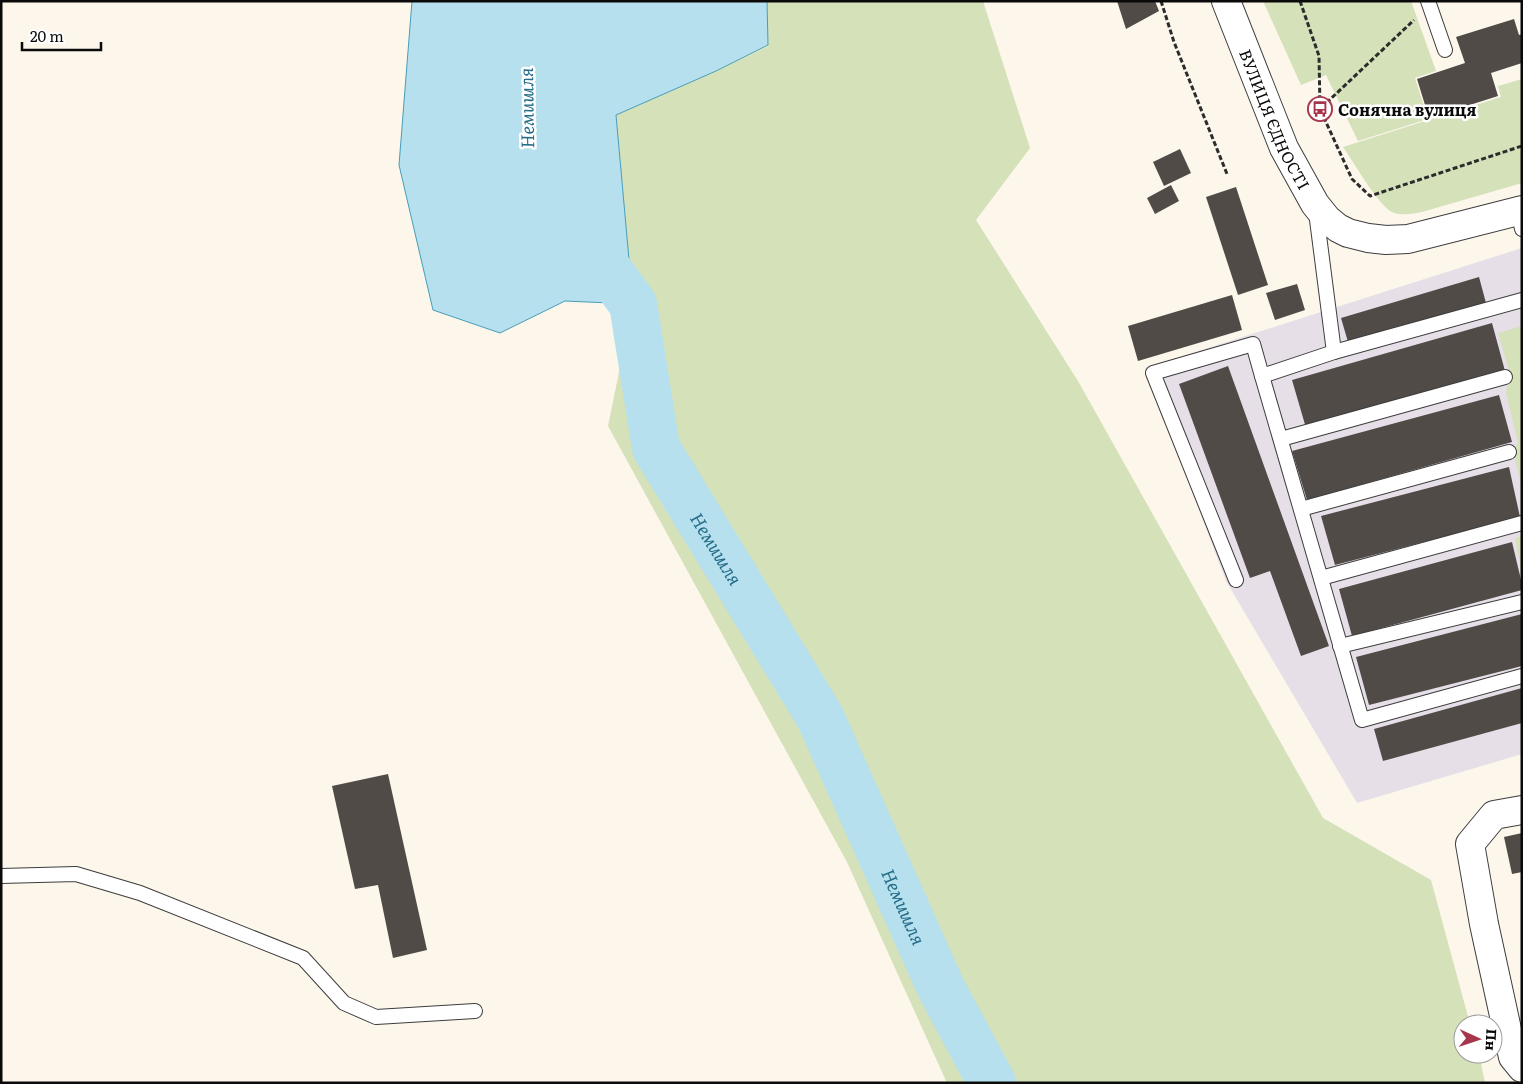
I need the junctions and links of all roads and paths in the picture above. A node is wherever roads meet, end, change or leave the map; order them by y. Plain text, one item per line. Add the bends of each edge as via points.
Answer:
1 (1161, 1) edge
2 (1226, 1) edge
3 (1300, 1) edge
4 (1428, 3) edge
5 (1445, 50) dead end
6 (1320, 109) junction
7 (1522, 146) edge
8 (1228, 174) dead end
9 (1315, 204) junction
10 (1521, 217) edge
11 (1522, 300) edge
12 (1334, 352) junction
13 (1262, 376) junction
14 (1505, 377) dead end
15 (1281, 439) junction
16 (1509, 452) dead end
17 (1301, 509) junction
18 (1522, 523) edge
19 (1321, 578) junction
20 (1236, 580) dead end
21 (1522, 602) edge
22 (1340, 646) junction
23 (1522, 676) edge
24 (1522, 810) edge
25 (1, 876) edge
26 (476, 1011) dead end
27 (1522, 1068) edge

1 - 8 path via 1174,42
2 - 9 street, ВУЛИЦЯ ЄДНОСТІ via 1284,148
3 - 6 path via 1319,56
4 - 5 lane
4 - 6 path
6 - 7 path via 1352,178 1370,196
9 - 10 street, ВУЛИЦЯ ЄДНОСТІ via 1338,228 1377,239 1408,239
9 - 12 lane
11 - 12 lane
12 - 13 lane
13 - 15 lane
13 - 20 lane via 1252,344 1154,373
14 - 15 lane
15 - 17 lane
16 - 17 lane
17 - 19 lane
18 - 19 lane
19 - 22 lane
21 - 22 lane
22 - 23 lane via 1362,720
24 - 27 street via 1494,816 1470,844 1513,1057
25 - 26 lane via 76,874 140,893 303,958 344,1003 376,1017

